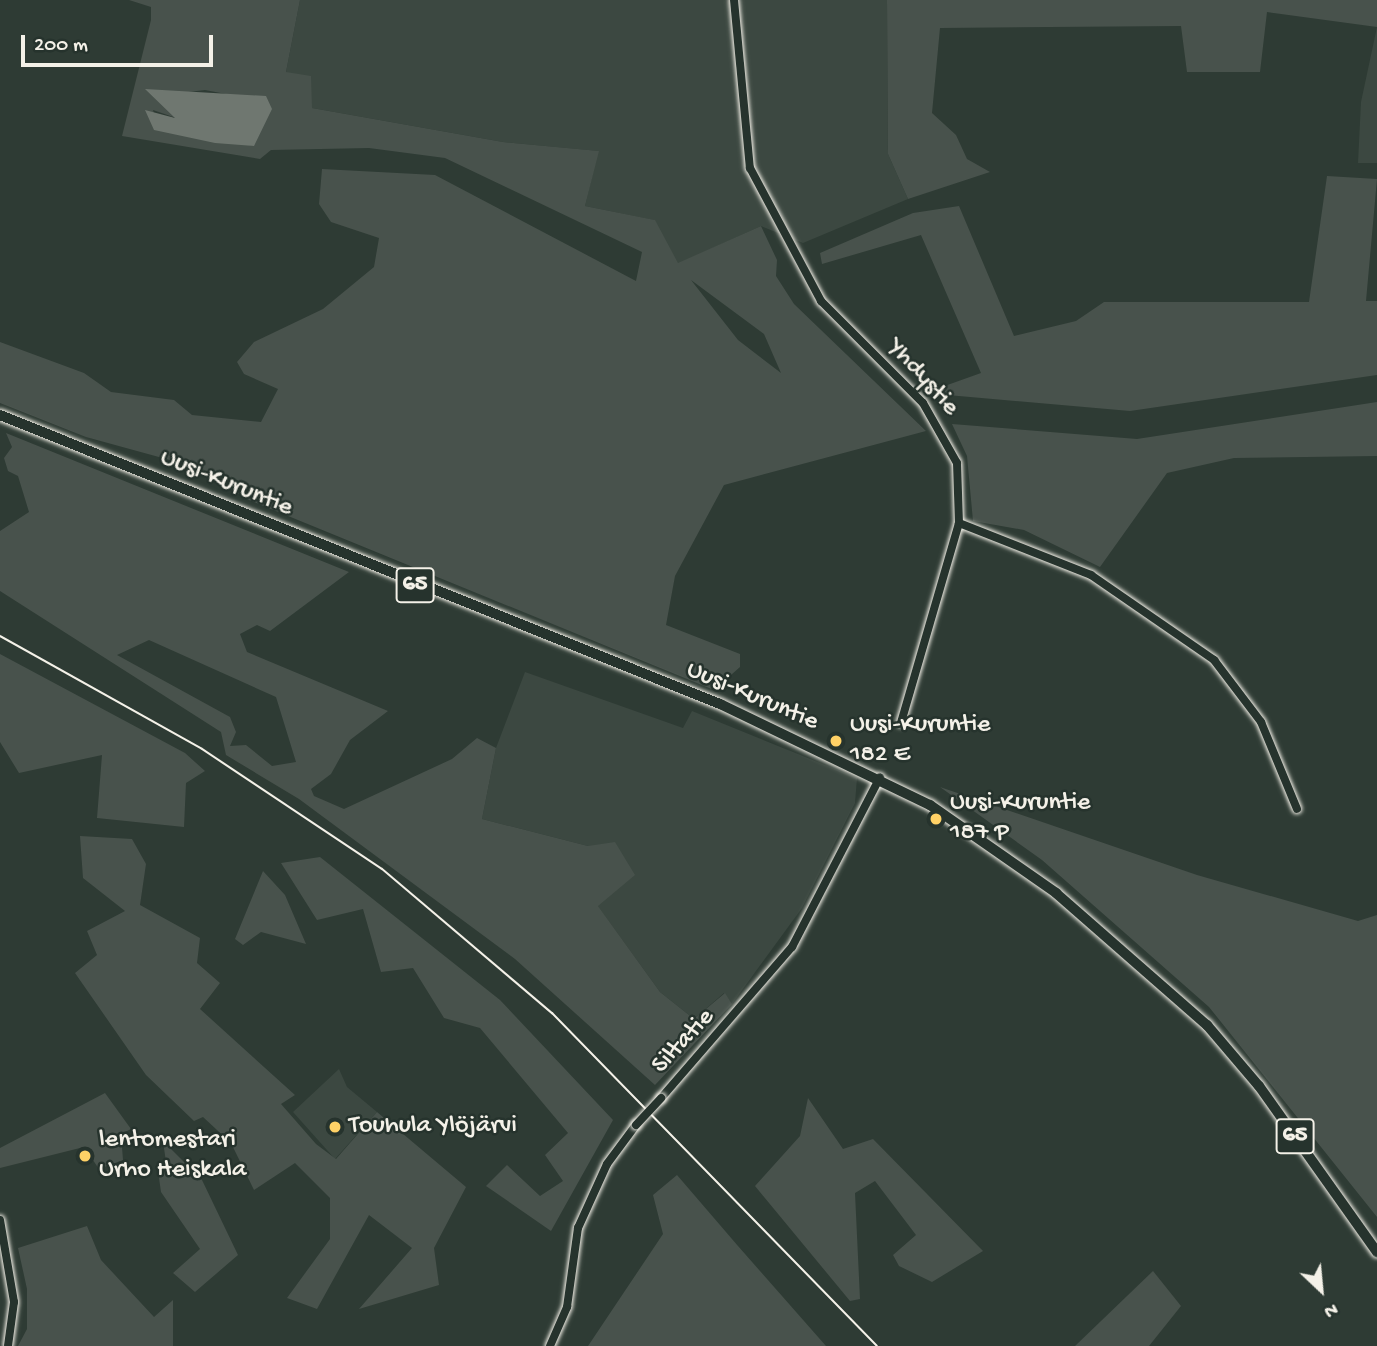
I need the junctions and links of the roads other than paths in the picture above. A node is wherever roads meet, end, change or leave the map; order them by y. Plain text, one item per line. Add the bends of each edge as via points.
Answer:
1 (734, 0) edge
2 (0, 415) edge
3 (959, 523) junction
4 (901, 723) dead end
5 (880, 777) junction
6 (1297, 809) dead end
7 (0, 1220) edge
8 (1377, 1252) edge
9 (8, 1346) edge
10 (550, 1346) edge

1 - 3 street, Yhdystie via 750,169 821,300 941,425 957,463
2 - 5 main road, Uusi-Kuruntie / 65 via 720,704
3 - 4 street
3 - 6 street via 1091,575 1214,660 1261,722
5 - 8 main road, Uusi-Kuruntie / 65 via 1056,893 1207,1025 1259,1086
5 - 10 street, Siltatie, bridge via 786,956 607,1164 578,1228 567,1307
7 - 9 street via 14,1301

